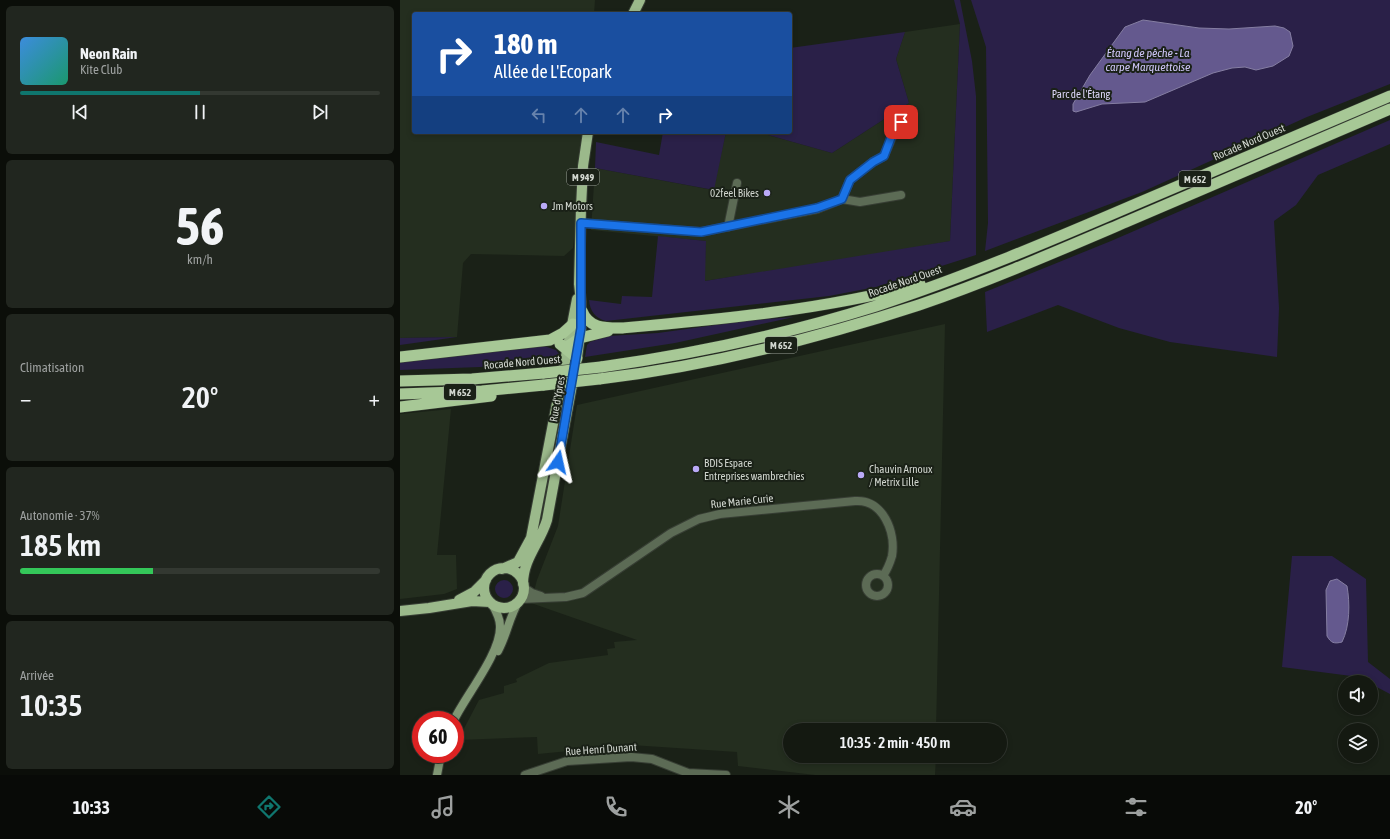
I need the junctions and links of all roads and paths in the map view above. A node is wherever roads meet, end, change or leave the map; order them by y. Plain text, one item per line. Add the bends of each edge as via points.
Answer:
1 (640, 0) edge
2 (634, 12) edge
3 (1390, 96) edge
4 (1390, 110) edge
5 (911, 115) dead end
6 (588, 134) edge
7 (737, 183) dead end
8 (901, 196) dead end
9 (842, 199) junction
10 (581, 223) junction
11 (728, 227) junction
12 (956, 277) junction
13 (579, 284) junction
14 (582, 311) junction
15 (573, 324) junction
16 (622, 328) junction
17 (580, 338) junction
18 (550, 340) junction
19 (568, 347) junction
20 (400, 357) edge
21 (577, 358) junction
22 (400, 381) edge
23 (519, 388) junction
24 (400, 394) edge
25 (400, 407) edge
26 (502, 569) junction
27 (883, 576) dead end
28 (487, 578) junction
29 (523, 585) junction
30 (556, 598) junction
31 (520, 600) junction
32 (491, 603) junction
33 (444, 605) junction
34 (400, 610) edge
35 (488, 664) junction
36 (459, 711) edge
37 (439, 763) edge
38 (437, 775) edge
39 (525, 775) edge
40 (726, 775) edge

1 - 2 main road
3 - 12 highway, Rocade Nord Ouest / M 652
4 - 23 highway, M 652, bridge via 1059,250 885,316 804,339 697,364
5 - 9 street via 892,128 884,156 850,180
6 - 10 main road, Rue d'Ypres / M 949
7 - 11 street
8 - 9 street via 860,202
9 - 11 street via 817,208
10 - 11 street via 701,232
10 - 13 main road, Rue d'Ypres / M 949
12 - 16 highway via 802,309
12 - 22 highway, Rocade Nord Ouest / M 652, bridge via 879,305 781,332 673,356 544,373
13 - 14 main road, Rue d'Ypres / M 949
13 - 15 main road, Rue d'Ypres / M 949
14 - 16 highway via 593,325
14 - 17 main road, Rue d'Ypres / M 949
15 - 18 highway
15 - 19 main road, Rue d'Ypres / M 949
16 - 17 highway
17 - 19 highway
17 - 21 main road, Rue d'Ypres / M 949
18 - 19 highway
18 - 20 highway
19 - 21 highway
19 - 26 main road, Rue d'Ypres / M 949 via 531,538 518,562
21 - 29 main road, Rue d'Ypres / M 949 via 547,520 525,566
23 - 24 highway, M 652
23 - 25 highway via 470,400
26 - 28 main road
26 - 29 main road via 517,574
27 - 30 street, Rue Marie Curie via 892,552 889,526 885,517 874,506 858,500 720,514 699,519 674,531 589,590
28 - 32 main road via 484,589
28 - 33 main road via 474,592
29 - 30 street, Rue Marie Curie via 535,594
29 - 31 main road
30 - 31 street, Rue Marie Curie
31 - 32 main road via 506,608
31 - 35 main road via 512,613 505,639
32 - 33 main road via 472,601
32 - 35 main road via 499,618 500,631
33 - 34 main road
35 - 36 main road
37 - 38 main road
39 - 40 street, Rue Henri Dunant via 567,761 631,757 652,759 688,773

